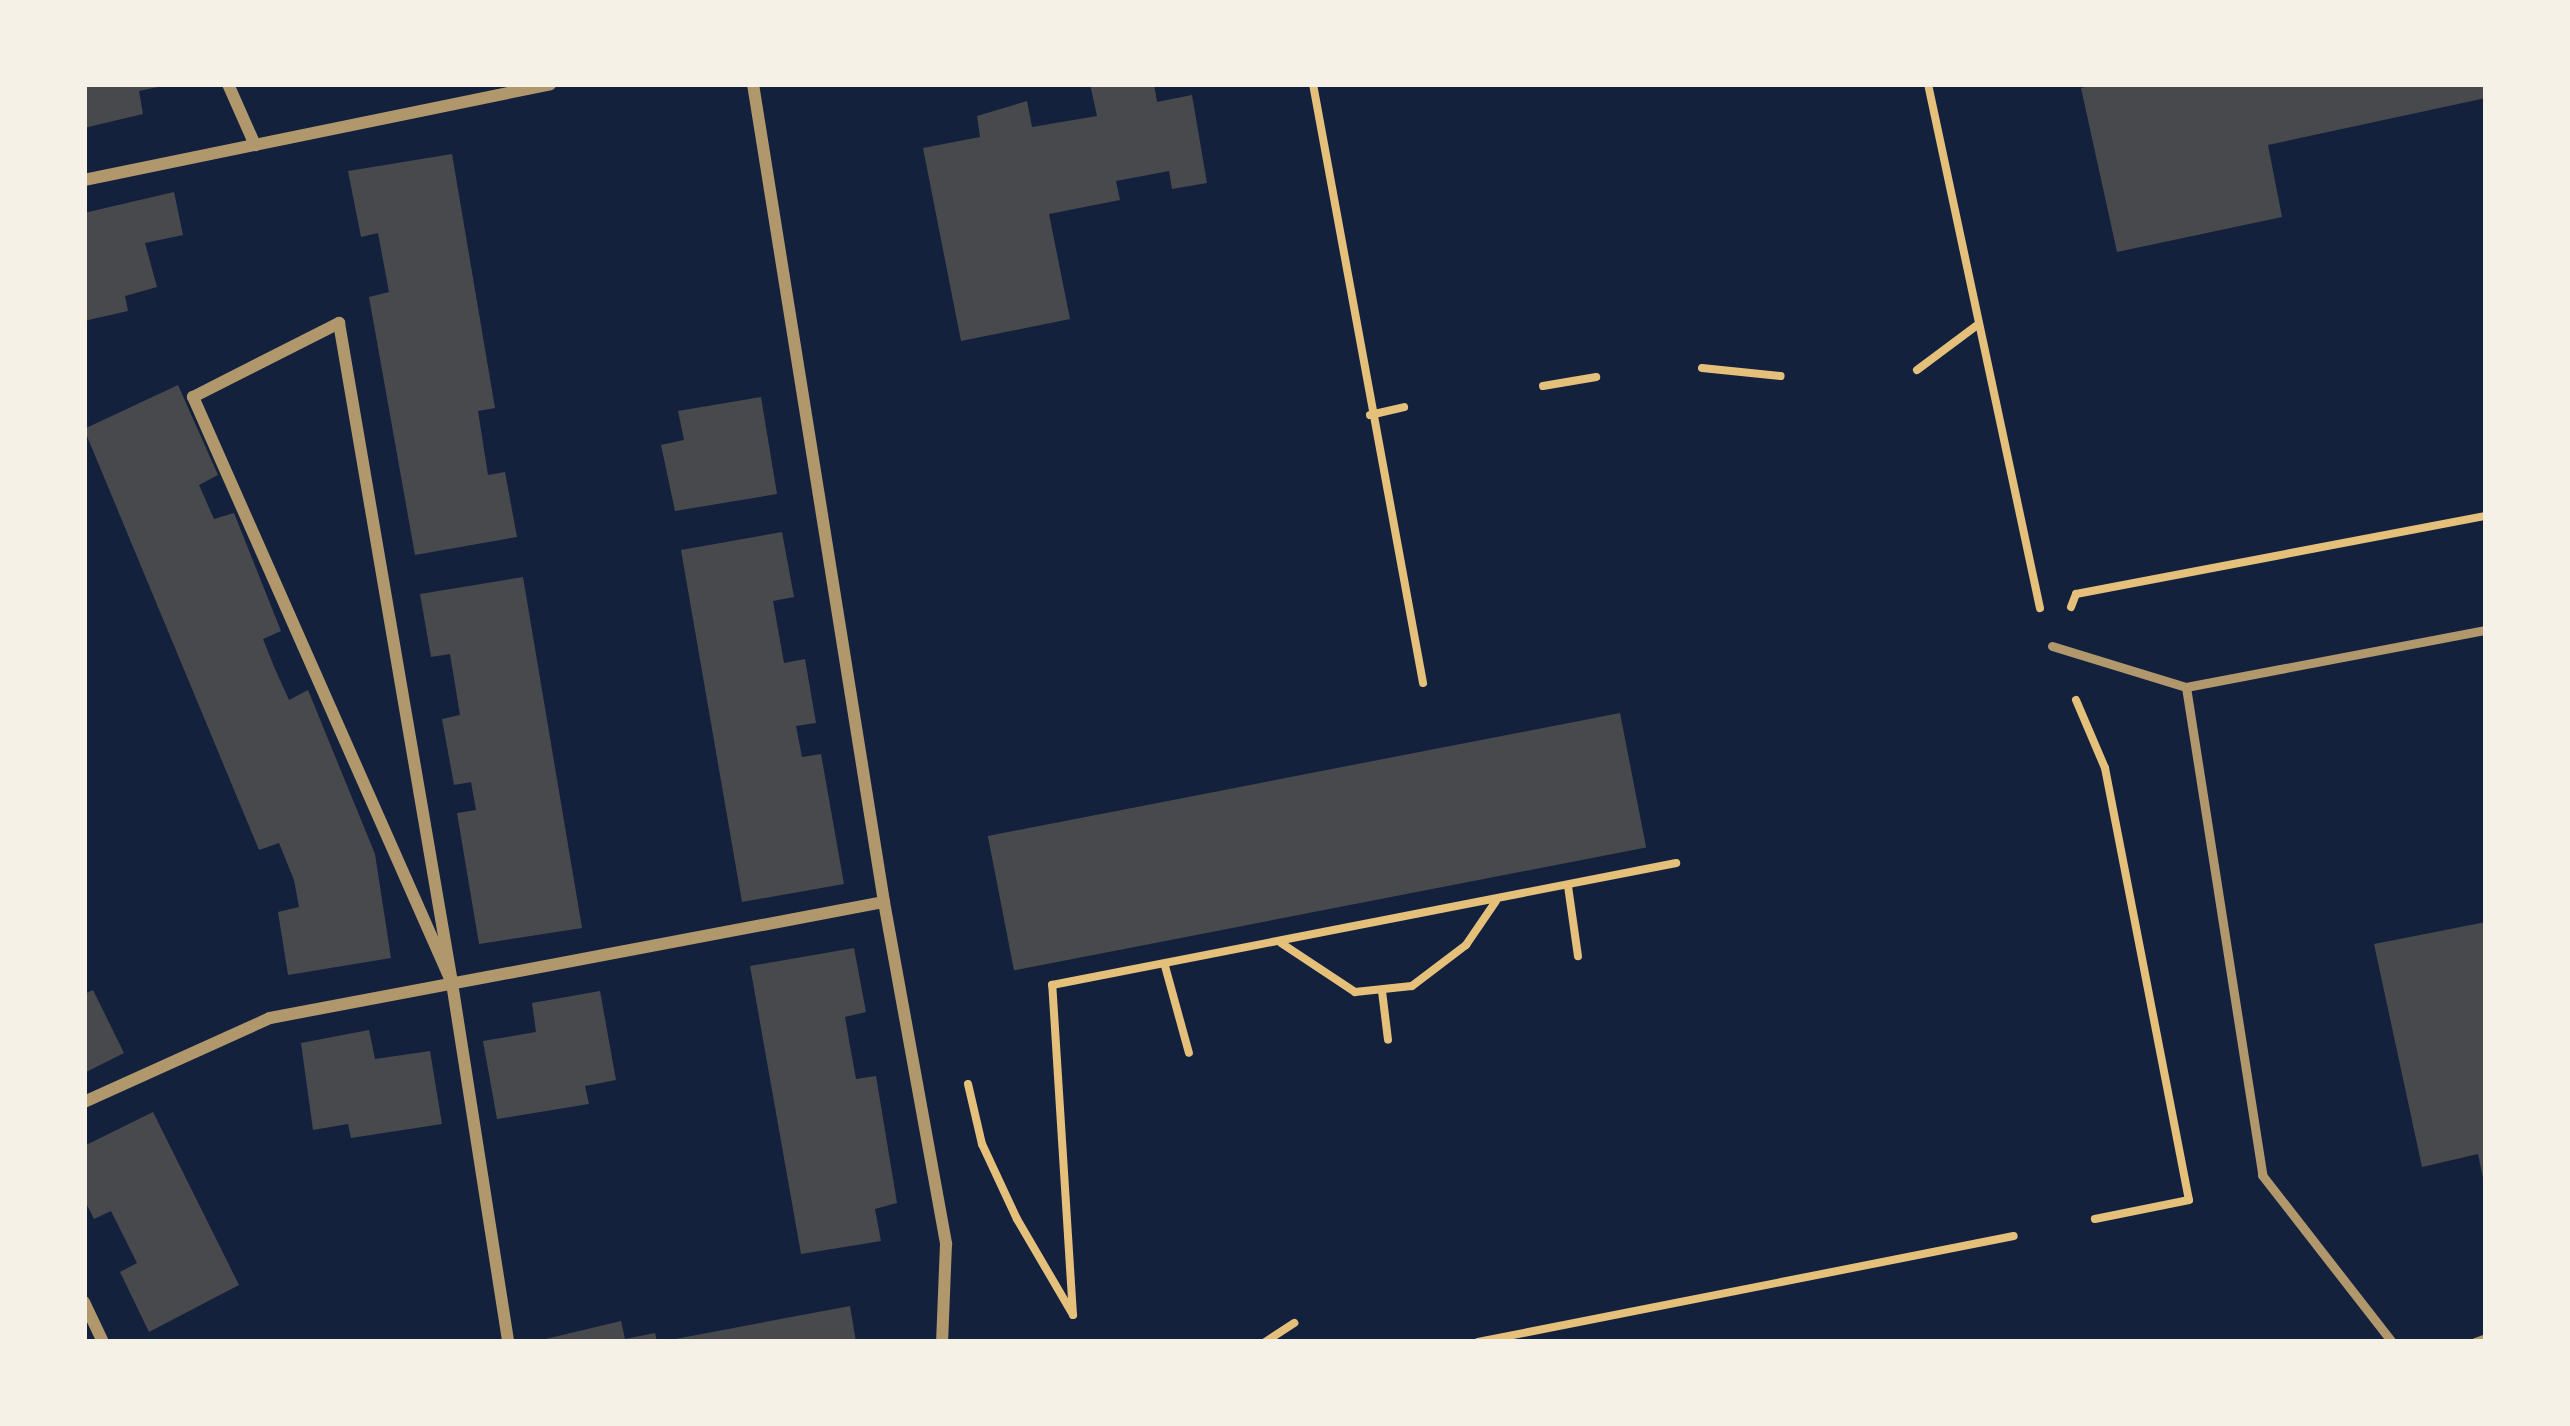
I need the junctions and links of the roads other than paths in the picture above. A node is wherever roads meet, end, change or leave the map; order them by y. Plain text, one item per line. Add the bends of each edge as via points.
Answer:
1 (228, 84) edge
2 (550, 84) edge
3 (753, 84) edge
4 (255, 145) junction
5 (84, 180) edge
6 (2486, 630) edge
7 (2052, 646) road end
8 (2186, 687) junction
9 (884, 902) junction
10 (452, 983) junction
11 (84, 1102) edge
12 (84, 1302) edge
13 (2486, 1338) edge
14 (103, 1342) edge
15 (508, 1342) edge
16 (942, 1342) edge
17 (2392, 1342) edge
18 (2475, 1342) edge

1 - 4 street
2 - 4 street
3 - 9 street
4 - 5 street
6 - 8 lane
7 - 8 lane
8 - 17 lane via 2262,1175
9 - 10 street
9 - 16 street via 946,1244
10 - 10 street via 383,582 339,323 194,398
10 - 11 street via 270,1018
10 - 15 street
12 - 14 street
13 - 18 lane

